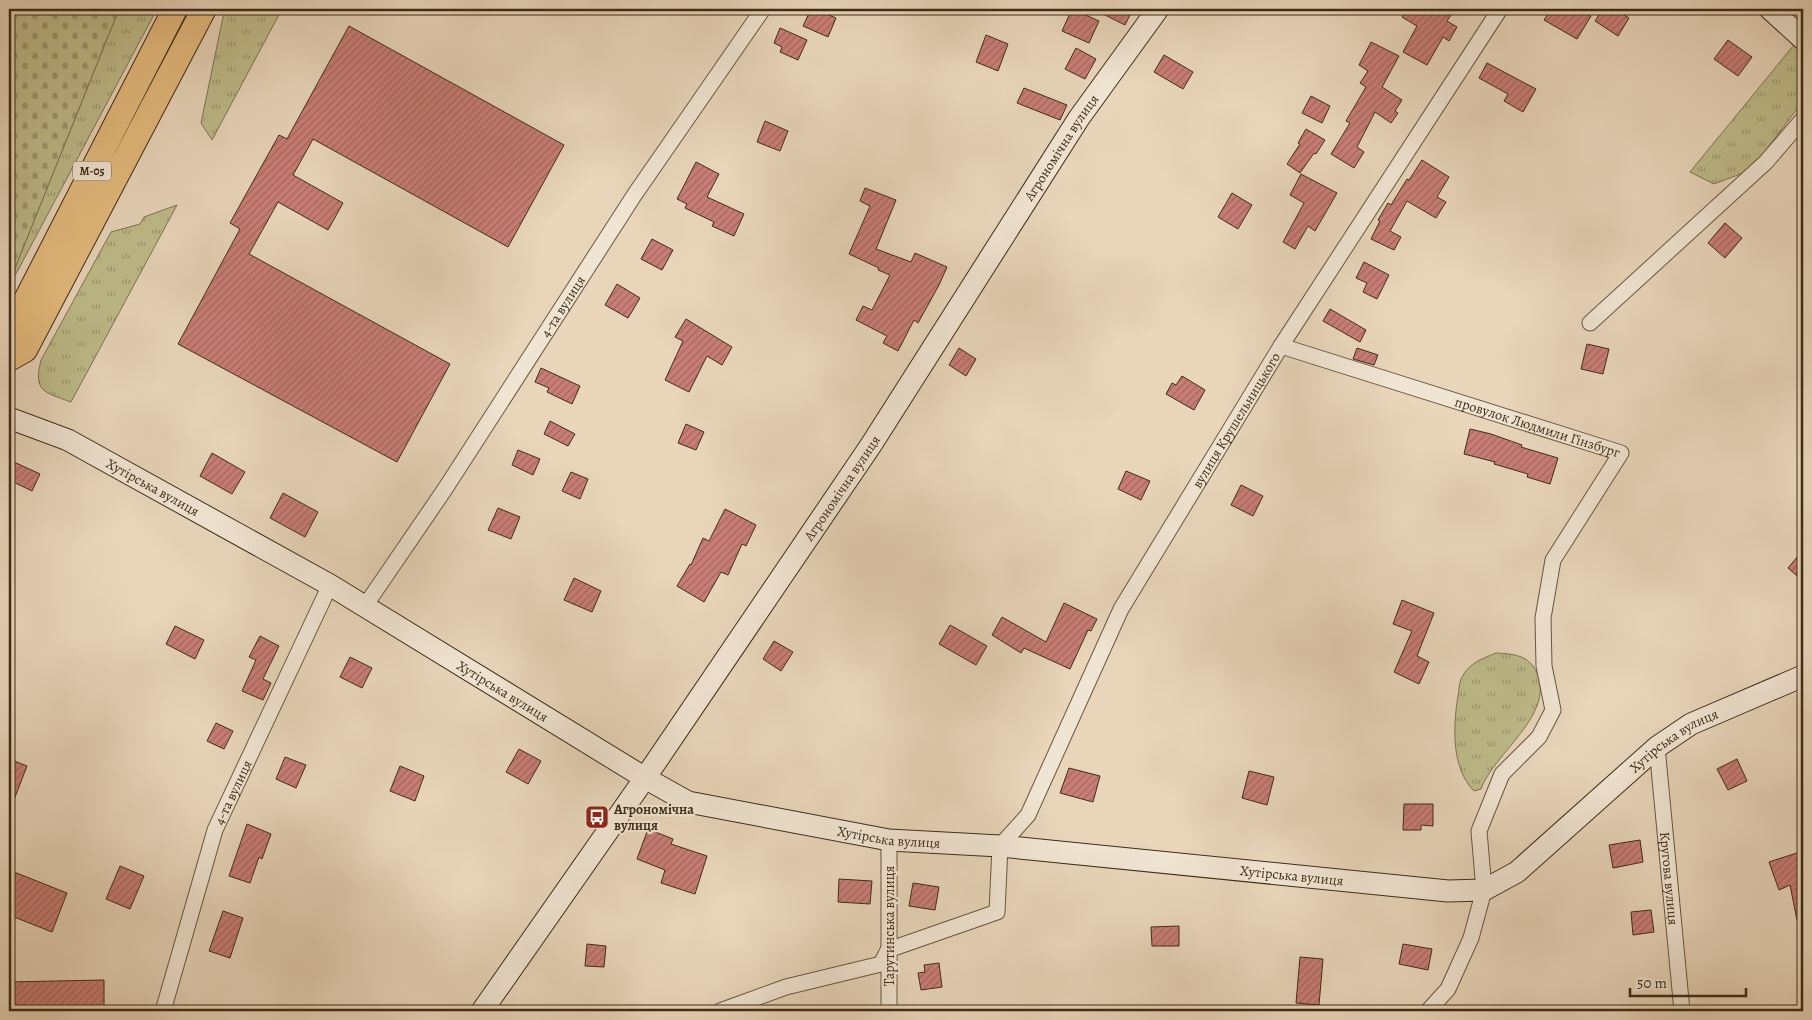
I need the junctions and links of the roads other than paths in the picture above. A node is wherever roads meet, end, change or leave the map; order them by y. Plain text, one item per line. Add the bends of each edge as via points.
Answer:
1 (175, 9) edge
2 (204, 9) edge
3 (763, 9) edge
4 (1158, 9) edge
5 (1500, 9) edge
6 (1770, 9) edge
7 (1803, 39) edge
8 (1803, 119) edge
9 (1590, 323) dead end
10 (9, 333) edge
11 (1282, 346) junction
12 (9, 359) edge
13 (9, 418) edge
14 (330, 585) junction
15 (365, 606) junction
16 (1803, 676) edge
17 (1657, 747) junction
18 (645, 778) junction
19 (889, 840) junction
20 (1000, 846) junction
21 (1484, 890) junction
22 (888, 950) junction
23 (163, 1011) edge
24 (482, 1011) edge
25 (720, 1011) edge
26 (889, 1011) edge
27 (1428, 1011) edge
28 (1682, 1011) edge

1 - 10 main road, М-05
2 - 12 main road, М-05 via 25,350
3 - 15 street, 4-та вулиця via 636,194 445,489
4 - 18 main road, Агрономічна вулиця via 1079,118 871,446
5 - 11 street, вулиця Крушельницького
6 - 7 main road
8 - 9 street via 1766,162
11 - 20 street, вулиця Крушельницького via 1121,609 1028,815
11 - 21 street, провулок Людмили Гінзбург via 1620,453 1553,560 1543,618 1544,666 1553,710 1539,736 1502,774 1479,831
13 - 14 main road, Хутірська вулиця via 68,440
14 - 15 main road, Хутірська вулиця
14 - 23 street, 4-та вулиця via 215,830
15 - 18 main road, Хутірська вулиця
16 - 17 main road, Хутірська вулиця via 1692,724
17 - 21 main road, Хутірська вулиця via 1517,872
17 - 28 street, Кругова вулиця
18 - 19 main road, Хутірська вулиця via 688,802
18 - 24 main road, Агрономічна вулиця
19 - 20 main road, Хутірська вулиця
19 - 22 street, Тарутинська вулиця
20 - 21 main road, Хутірська вулиця via 1448,891
20 - 22 street via 997,912
21 - 27 street via 1471,938 1456,972 1448,989
22 - 25 street via 881,964 786,987
22 - 26 street, Тарутинська вулиця

